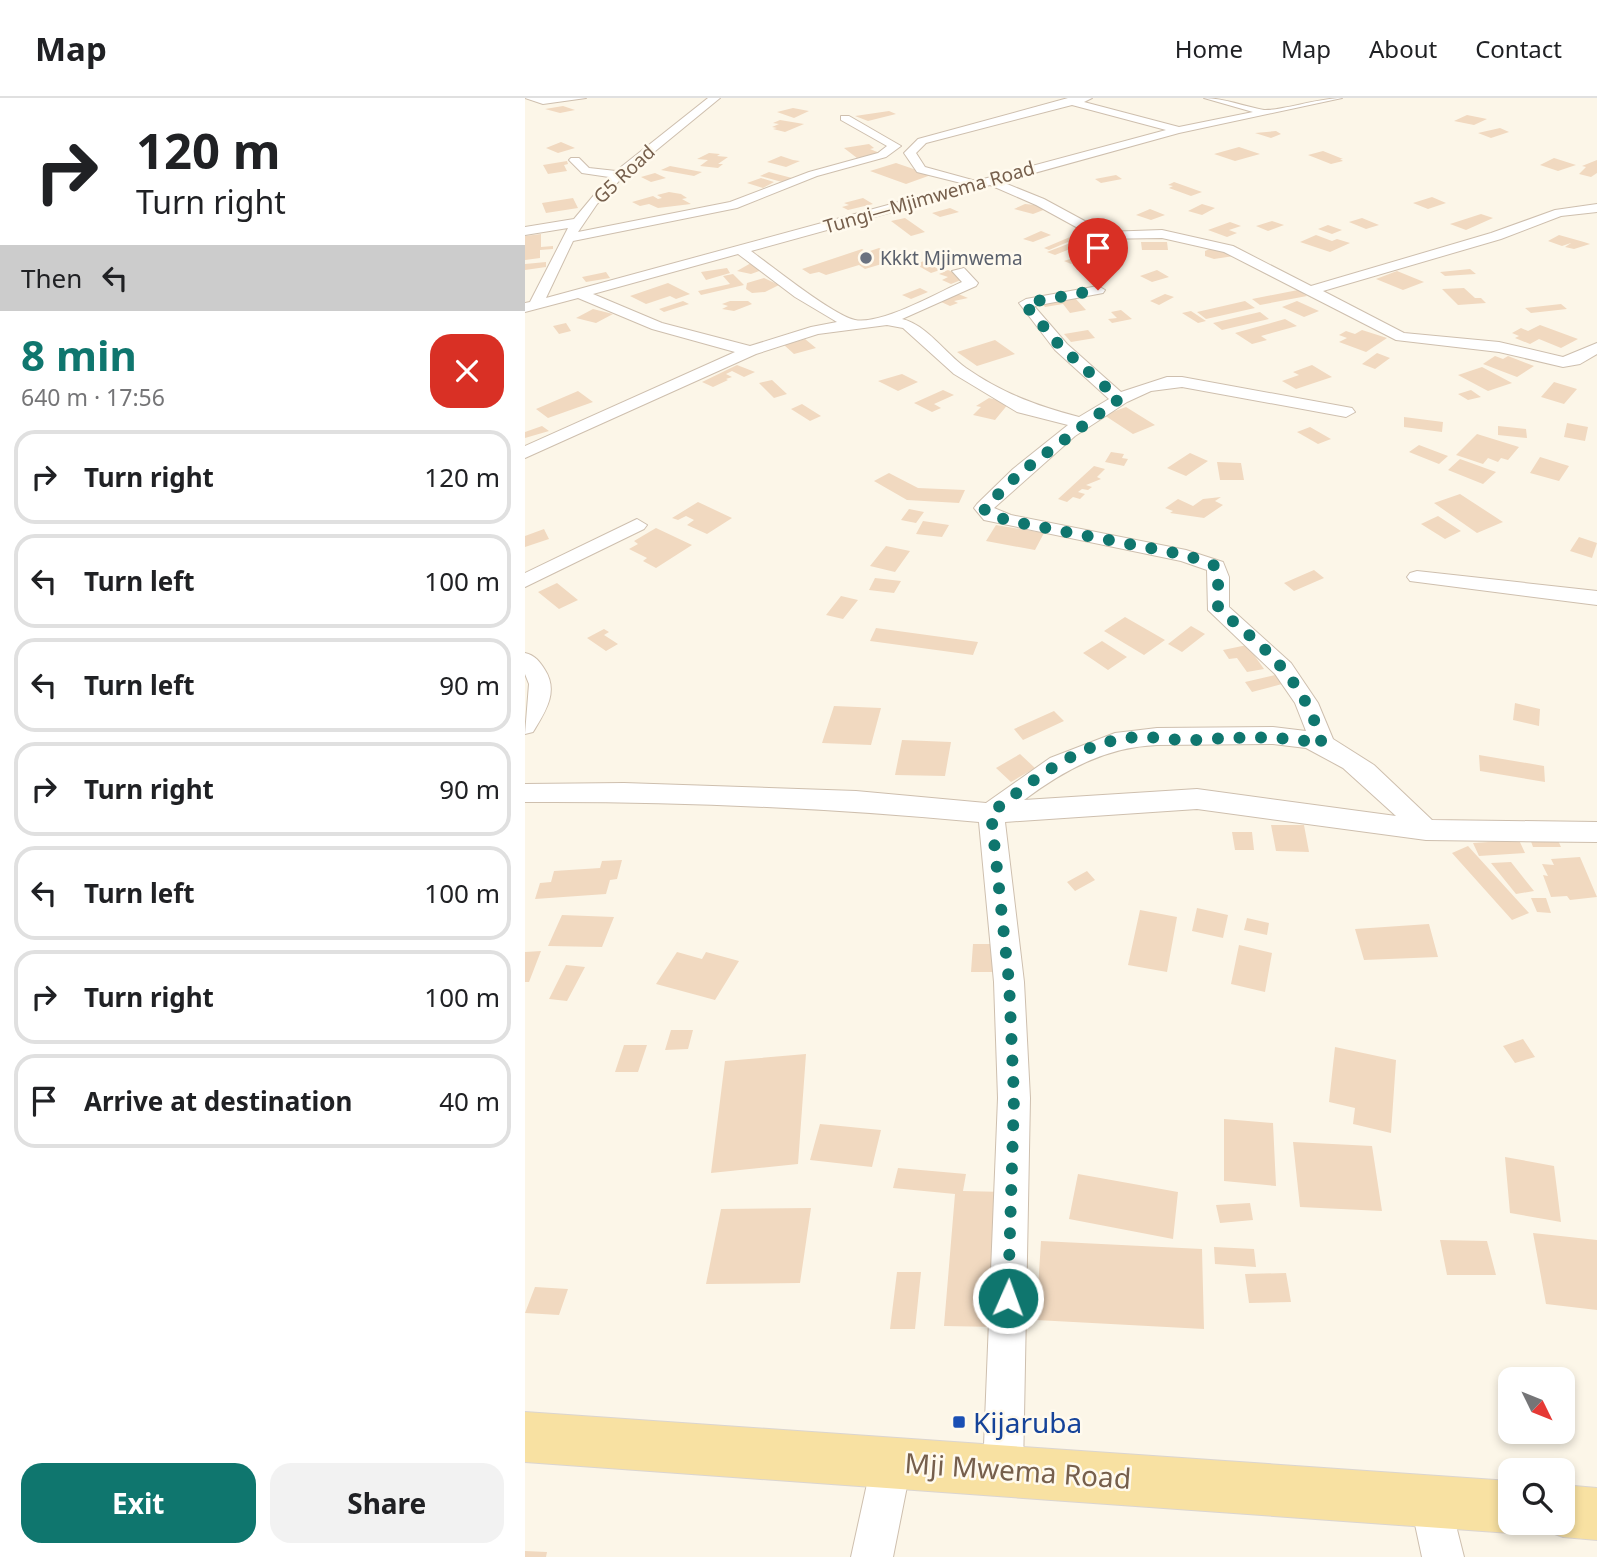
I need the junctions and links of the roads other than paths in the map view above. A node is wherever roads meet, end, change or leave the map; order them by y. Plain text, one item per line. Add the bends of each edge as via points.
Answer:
1 (528, 98) edge
2 (581, 98) edge
3 (715, 98) edge
4 (1059, 98) edge
5 (1087, 98) edge
6 (1209, 98) edge
7 (1337, 98) edge
8 (1074, 102) junction
9 (1266, 112) junction
10 (845, 118) dead end
11 (1178, 130) junction
12 (575, 160) dead end
13 (621, 175) junction
14 (982, 182) junction
15 (1597, 208) edge
16 (580, 222) junction
17 (525, 231) edge
18 (572, 237) junction
19 (740, 249) junction
20 (959, 271) dead end
21 (1098, 290) dead end
22 (1309, 291) junction
23 (580, 294) junction
24 (530, 307) edge
25 (887, 320) junction
26 (853, 326) junction
27 (1597, 348) edge
28 (750, 351) junction
29 (1119, 399) junction
30 (1346, 412) dead end
31 (1083, 423) junction
32 (525, 453) edge
33 (637, 525) dead end
34 (1417, 577) dead end
35 (525, 581) edge
36 (1597, 598) edge
37 (525, 660) edge
38 (525, 726) edge
39 (1322, 744) junction
40 (525, 793) edge
41 (991, 813) junction
42 (1426, 830) junction
43 (1597, 832) edge
44 (525, 1437) edge
45 (892, 1461) junction
46 (1003, 1470) junction
47 (1431, 1501) junction
48 (1498, 1506) edge
49 (1575, 1512) edge
50 (1597, 1514) edge
51 (872, 1557) edge
52 (1443, 1557) edge

1 - 2 street
3 - 13 street, G5 Road
4 - 8 street
5 - 8 street
6 - 9 street
7 - 9 street, Tungi—Mjimwema Road
8 - 11 street
8 - 14 street via 922,141 912,148 921,170
9 - 11 street, Tungi—Mjimwema Road
10 - 18 street via 895,146 882,155 813,174 733,205
11 - 14 street, Tungi—Mjimwema Road
12 - 13 street via 586,171
13 - 16 street, G5 Road via 603,190
14 - 19 street, Tungi—Mjimwema Road
14 - 22 street via 1039,202 1103,236 1162,234 1228,249
15 - 22 street via 1559,213
16 - 17 street
16 - 18 street, G5 Road
18 - 24 street, G5 Road
19 - 23 street, Tungi—Mjimwema Road
19 - 26 street
20 - 25 street via 971,283
21 - 29 street via 1026,303 1061,347
22 - 27 street via 1415,340 1499,347 1563,362
23 - 24 street, Tungi—Mjimwema Road
23 - 28 street via 657,326
25 - 26 street
25 - 31 street via 908,325 960,371 1023,408
26 - 28 street via 816,330
28 - 32 street
29 - 30 street via 1149,385 1169,382
29 - 31 street
31 - 39 street via 1021,472 984,508 986,513 1186,555 1216,566 1219,610 1272,656 1302,692 1315,715
33 - 35 street
34 - 36 street
37 - 38 street via 538,673 542,689
39 - 41 street via 1283,736 1139,737 1104,744 1050,769
39 - 42 street via 1368,775
40 - 41 street via 856,801
41 - 42 street via 1197,799
41 - 46 street via 1009,982 1014,1098
42 - 43 street
44 - 45 main road, Mji Mwema Road
45 - 46 main road, Mji Mwema Road
45 - 51 street
46 - 47 main road, Mji Mwema Road
47 - 48 main road, Mji Mwema Road
47 - 52 street
49 - 50 main road

